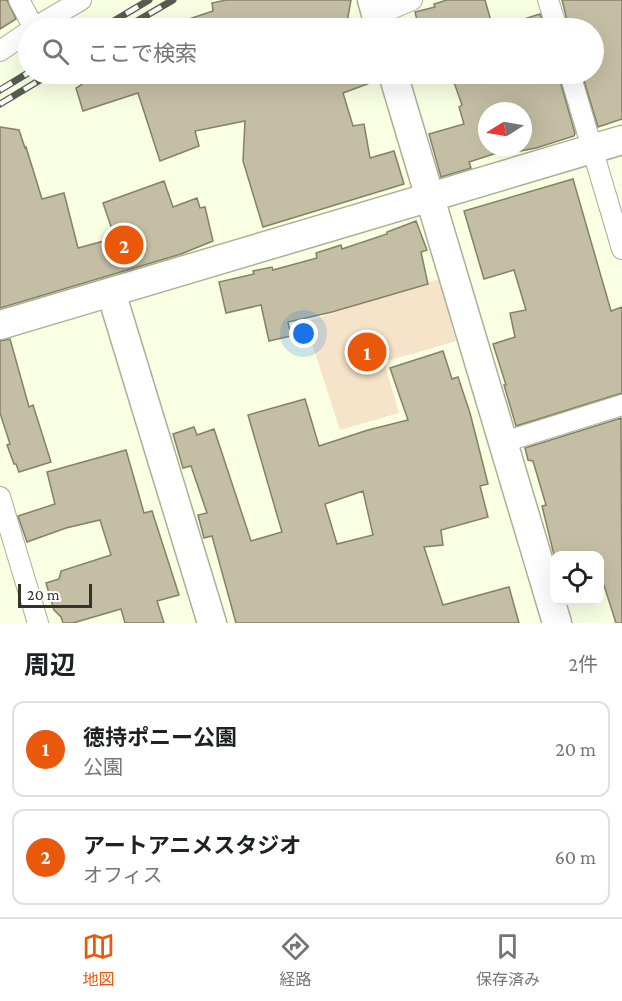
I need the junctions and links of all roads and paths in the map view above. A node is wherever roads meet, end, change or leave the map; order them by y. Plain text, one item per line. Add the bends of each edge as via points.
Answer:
1 (19, 0) edge
2 (81, 0) edge
3 (412, 0) edge
4 (548, 0) edge
5 (376, 15) edge
6 (29, 18) edge
7 (51, 18) edge
8 (554, 18) edge
9 (18, 39) edge
10 (0, 51) edge
11 (396, 84) edge
12 (573, 84) edge
13 (622, 140) edge
14 (593, 149) junction
15 (429, 199) junction
16 (622, 249) edge
17 (111, 292) junction
18 (0, 325) edge
19 (622, 405) edge
20 (504, 442) junction
21 (0, 497) edge
22 (38, 623) edge
23 (212, 623) edge
24 (557, 623) edge

1 - 6 street
2 - 7 street
3 - 5 street
4 - 8 street
9 - 10 street
11 - 15 street
12 - 14 street
13 - 14 street
14 - 15 street
14 - 16 street
15 - 17 street
15 - 20 street
17 - 18 street
17 - 23 street
19 - 20 street
20 - 24 street
21 - 22 street

